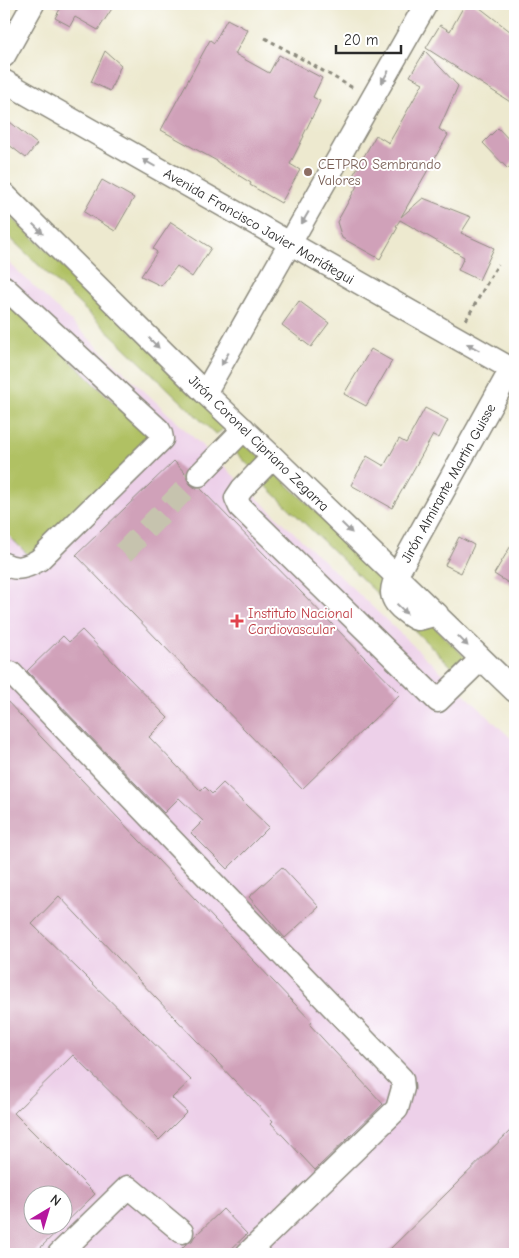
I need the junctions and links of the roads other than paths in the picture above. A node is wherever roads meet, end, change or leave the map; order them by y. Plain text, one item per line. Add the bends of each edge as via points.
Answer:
1 (33, 4) edge
2 (426, 4) edge
3 (4, 56) edge
4 (4, 81) edge
5 (4, 194) edge
6 (290, 244) junction
7 (4, 287) edge
8 (514, 368) edge
9 (205, 393) junction
10 (244, 429) junction
11 (274, 457) junction
12 (199, 475) tunnel mouth
13 (4, 564) edge
14 (397, 576) junction
15 (480, 659) junction
16 (11, 673) dead end
17 (515, 691) edge
18 (182, 1232) dead end
19 (59, 1254) edge
20 (247, 1254) edge

1 - 3 street
2 -> 6 street
6 -> 4 street, Avenida Francisco Javier Mariátegui
5 -> 9 street, Jirón Coronel Cipriano Zegarra
8 -> 6 street, Avenida Francisco Javier Mariátegui
6 -> 9 street
7 - 13 street via 159,430 162,439 39,560 21,568
8 - 14 street, Jirón Almirante Martin Guisse
9 - 10 street, Jirón Coronel Cipriano Zegarra
10 - 11 street, Jirón Coronel Cipriano Zegarra
10 - 12 street
11 -> 14 street, Jirón Coronel Cipriano Zegarra
11 - 15 street via 236,498 240,507 438,701
14 -> 15 street, Jirón Coronel Cipriano Zegarra
15 - 17 street, Jirón Coronel Cipriano Zegarra
16 - 20 street via 402,1079 397,1109
18 - 19 street via 128,1187

